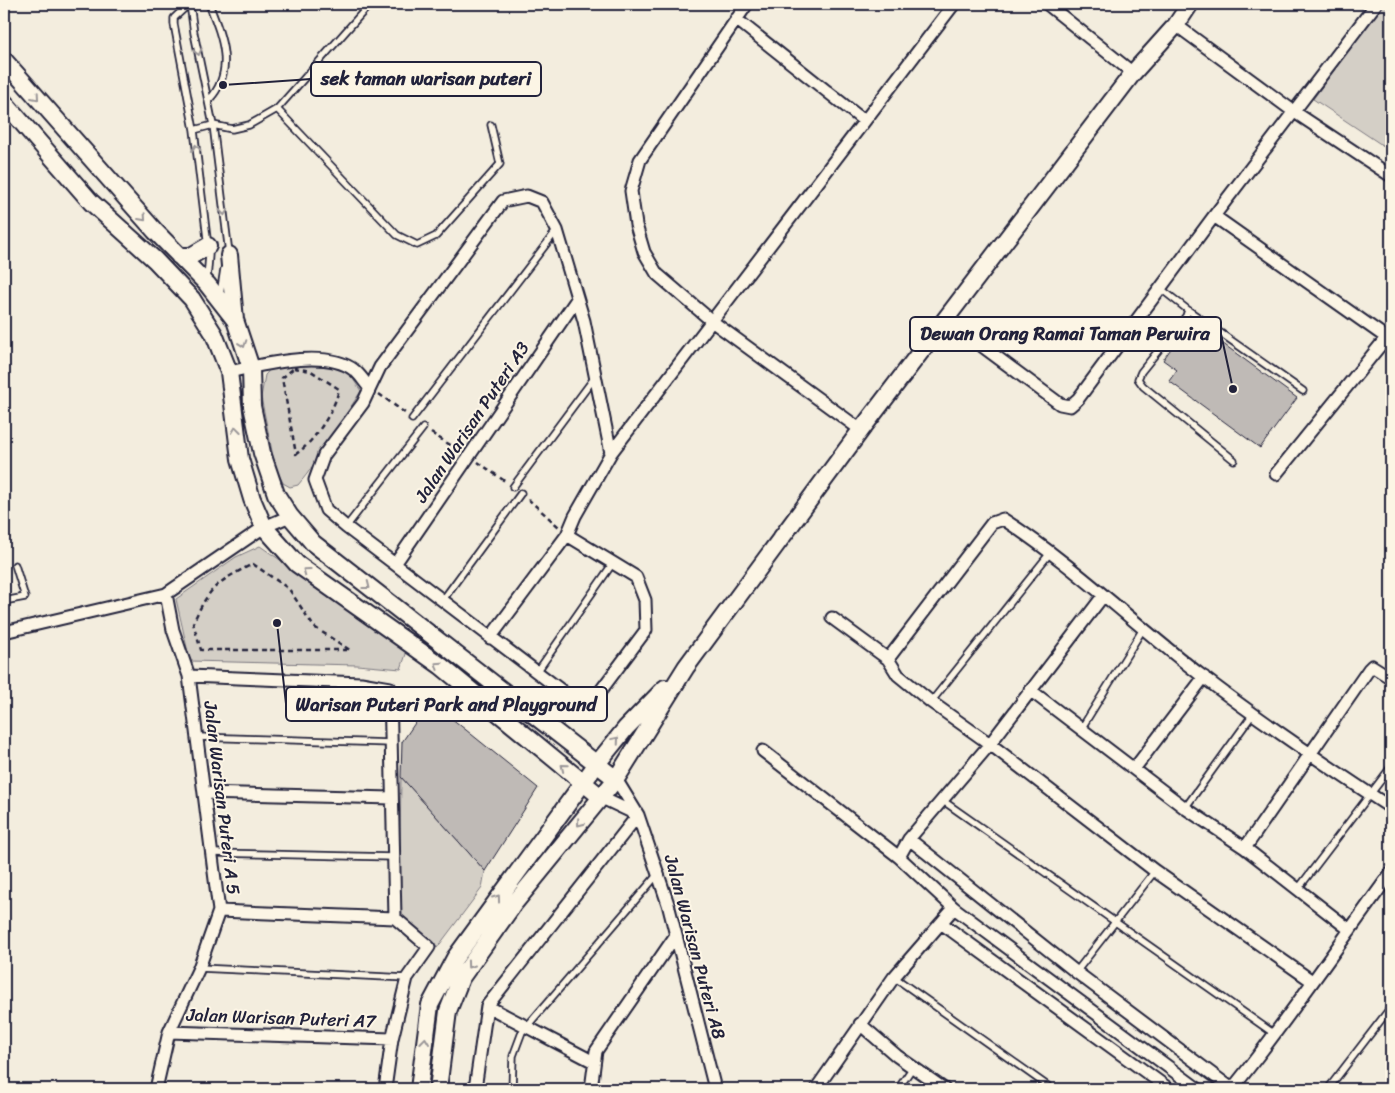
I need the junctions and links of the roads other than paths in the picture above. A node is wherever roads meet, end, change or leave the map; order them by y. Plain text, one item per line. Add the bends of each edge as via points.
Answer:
1 (190, 4) edge
2 (209, 4) edge
3 (370, 4) edge
4 (747, 4) edge
5 (954, 4) edge
6 (1047, 4) edge
7 (1190, 4) edge
8 (1376, 4) edge
9 (736, 19) junction
10 (1176, 25) junction
11 (4, 60) edge
12 (1133, 73) junction
13 (208, 100) junction
14 (4, 102) edge
15 (277, 109) junction
16 (1293, 111) junction
17 (863, 120) junction
18 (213, 125) junction
19 (491, 125) dead end
20 (194, 130) junction
21 (1391, 176) edge
22 (1214, 216) junction
23 (557, 230) junction
24 (208, 246) junction
25 (229, 255) junction
26 (179, 256) junction
27 (1160, 288) junction
28 (210, 292) junction
29 (577, 299) junction
30 (1188, 310) junction
31 (235, 320) junction
32 (947, 320) junction
33 (713, 322) junction
34 (1389, 335) edge
35 (251, 368) junction
36 (229, 372) junction
37 (596, 375) junction
38 (369, 387) junction
39 (1303, 391) dead end
40 (412, 419) road end
41 (423, 428) road end
42 (861, 430) junction
43 (611, 453) junction
44 (1234, 460) dead end
45 (1276, 474) dead end
46 (513, 487) dead end
47 (521, 492) dead end
48 (290, 516) junction
49 (264, 527) junction
50 (346, 527) junction
51 (567, 535) junction
52 (1050, 553) junction
53 (613, 563) junction
54 (15, 564) dead end
55 (395, 564) junction
56 (166, 594) junction
57 (1103, 596) junction
58 (4, 601) edge
59 (442, 601) junction
60 (832, 618) dead end
61 (1142, 629) junction
62 (4, 632) edge
63 (490, 638) junction
64 (888, 659) junction
65 (686, 667) junction
66 (537, 672) junction
67 (189, 676) junction
68 (1204, 677) junction
69 (1391, 678) edge
70 (1030, 690) junction
71 (931, 702) junction
72 (1254, 712) junction
73 (1080, 730) junction
74 (196, 737) junction
75 (391, 743) junction
76 (990, 744) junction
77 (763, 751) dead end
78 (1311, 755) junction
79 (596, 764) junction
80 (1391, 767) edge
81 (1134, 769) junction
82 (616, 779) junction
83 (583, 782) junction
84 (204, 793) junction
85 (1372, 795) junction
86 (392, 798) junction
87 (602, 798) junction
88 (942, 800) junction
89 (1185, 808) junction
90 (1391, 808) edge
91 (638, 816) junction
92 (909, 839) junction
93 (1244, 848) junction
94 (212, 853) junction
95 (393, 857) junction
96 (899, 857) junction
97 (1155, 871) junction
98 (1391, 873) edge
99 (658, 874) junction
100 (1298, 889) junction
101 (954, 908) junction
102 (219, 911) junction
103 (394, 918) junction
104 (941, 923) junction
105 (1116, 923) junction
106 (1350, 930) junction
107 (676, 935) junction
108 (199, 968) junction
109 (1076, 972) junction
110 (894, 977) junction
111 (407, 978) junction
112 (1312, 981) junction
113 (487, 1006) junction
114 (1391, 1007) edge
115 (860, 1024) junction
116 (526, 1027) junction
117 (169, 1032) junction
118 (1276, 1035) junction
119 (392, 1039) junction
120 (594, 1062) junction
121 (913, 1068) junction
122 (156, 1089) edge
123 (385, 1089) edge
124 (419, 1089) edge
125 (438, 1089) edge
126 (475, 1089) edge
127 (512, 1089) edge
128 (591, 1089) edge
129 (715, 1089) edge
130 (816, 1089) edge
131 (898, 1089) edge
132 (944, 1089) edge
133 (1052, 1089) edge
134 (1169, 1089) edge
135 (1198, 1089) edge
136 (1328, 1089) edge

1 -> 13 lane
1 - 20 lane via 174,18 174,24
2 - 13 lane via 225,47 226,70 217,91
3 - 15 lane
4 - 9 street
5 - 17 street
6 - 12 street
7 - 10 street
8 - 16 street
9 - 17 street
9 - 33 street via 640,160 631,192 644,252 657,274
10 - 12 street
10 - 16 street
11 -> 26 street via 81,150
12 - 32 street
13 - 18 lane
14 - 36 street via 91,202 201,307
15 - 18 lane via 249,126
15 - 19 lane via 397,235 417,245 436,236 500,164
16 - 21 street
16 - 22 street
17 - 33 street
18 - 20 lane
18 -> 25 lane
24 -> 20 lane
22 - 27 street
22 - 34 street
23 - 29 street
23 - 38 street via 542,202 527,196 502,201 380,367
23 - 40 lane
24 - 26 street via 191,256
24 - 28 lane
25 - 28 lane
25 - 31 street
26 - 28 street
27 - 30 lane
27 - 32 street via 1078,400 1070,406 1060,404
28 - 31 street
29 - 37 street
29 - 55 street, Jalan Warisan Puteri A3
30 - 39 lane
30 - 44 lane via 1138,379
31 -> 35 street
32 - 42 street
33 - 42 street
33 - 43 street
34 - 45 street
35 - 36 street
35 - 38 street via 328,359 354,369
35 - 48 street via 252,406 262,453 276,494
49 -> 36 street via 240,459
37 - 43 street
37 - 46 lane
38 - 50 street via 363,403 324,455 315,480 326,510
41 - 50 lane
42 - 65 street
43 - 51 street
47 - 59 lane
48 - 49 street
48 -> 79 street via 313,543
49 - 56 street
83 -> 49 street via 441,666 296,564
50 - 55 street
51 - 53 street
51 - 63 street
52 - 57 street
52 - 64 street via 1003,519 992,523
52 - 71 lane
53 - 66 lane
53 - 66 street via 636,577 645,600 646,630 596,698 588,702 576,701
54 - 58 lane via 25,597
55 - 59 street
56 - 62 street
56 - 67 street, Jalan Warisan Puteri A 5 via 173,630
57 - 61 street
57 - 70 street
59 - 63 street
60 - 64 street
61 - 68 street
61 - 73 lane
63 - 66 street
64 - 71 street via 898,675
79 -> 65 street
65 - 82 street
67 - 74 street, Jalan Warisan Puteri A 5
67 - 75 street via 361,683 390,688
68 - 72 street
68 - 81 street
69 - 78 street via 1372,666
70 - 73 street
70 - 76 street
71 - 76 street
72 - 78 street
72 - 89 lane
73 - 81 street
74 - 75 lane
74 - 84 street, Jalan Warisan Puteri A 5
75 - 86 street
76 - 88 street
76 - 97 street
77 - 96 street
78 - 85 street
78 - 93 street
79 - 82 street
79 - 83 street
80 - 85 lane
81 - 89 street
82 - 87 street
82 - 91 street, Jalan Warisan Puteri A8
83 - 87 street
124 -> 83 street via 430,1005 455,958
84 - 86 street
84 - 94 street, Jalan Warisan Puteri A 5
85 - 90 street
85 - 100 lane
86 - 95 street
87 - 91 street
87 -> 125 street via 513,905 461,978 448,1011
88 - 92 street
88 - 105 lane
89 - 93 street
91 - 99 street, Jalan Warisan Puteri A8
91 - 113 street
92 - 96 street
92 - 109 street
93 - 100 street
94 - 95 lane
94 - 102 street, Jalan Warisan Puteri A 5
95 - 103 street
96 - 101 street
97 - 105 lane
97 - 112 street
98 - 106 street
99 - 107 street, Jalan Warisan Puteri A8
99 - 116 lane
100 - 106 street
101 - 104 street
101 - 135 street
102 - 103 street
102 - 108 street, Jalan Warisan Puteri A 5
103 - 111 street via 430,947
104 - 110 street
104 - 134 street
105 - 109 lane
105 - 118 lane
106 - 112 street
107 - 120 street via 596,1051
107 - 129 street, Jalan Warisan Puteri A8
108 - 111 lane
108 - 117 street, Jalan Warisan Puteri A 5
109 - 118 street via 1232,1089
110 - 115 street
110 - 133 lane
111 - 119 street
112 - 118 street
113 - 116 street
113 - 126 street
114 - 136 lane
115 - 121 street
115 - 130 street
116 - 120 street
116 - 127 lane via 513,1056
117 - 119 street, Jalan Warisan Puteri A7
117 - 122 street, Jalan Warisan Puteri A 5
119 - 123 street
120 - 128 street
121 - 131 lane
121 - 132 street

